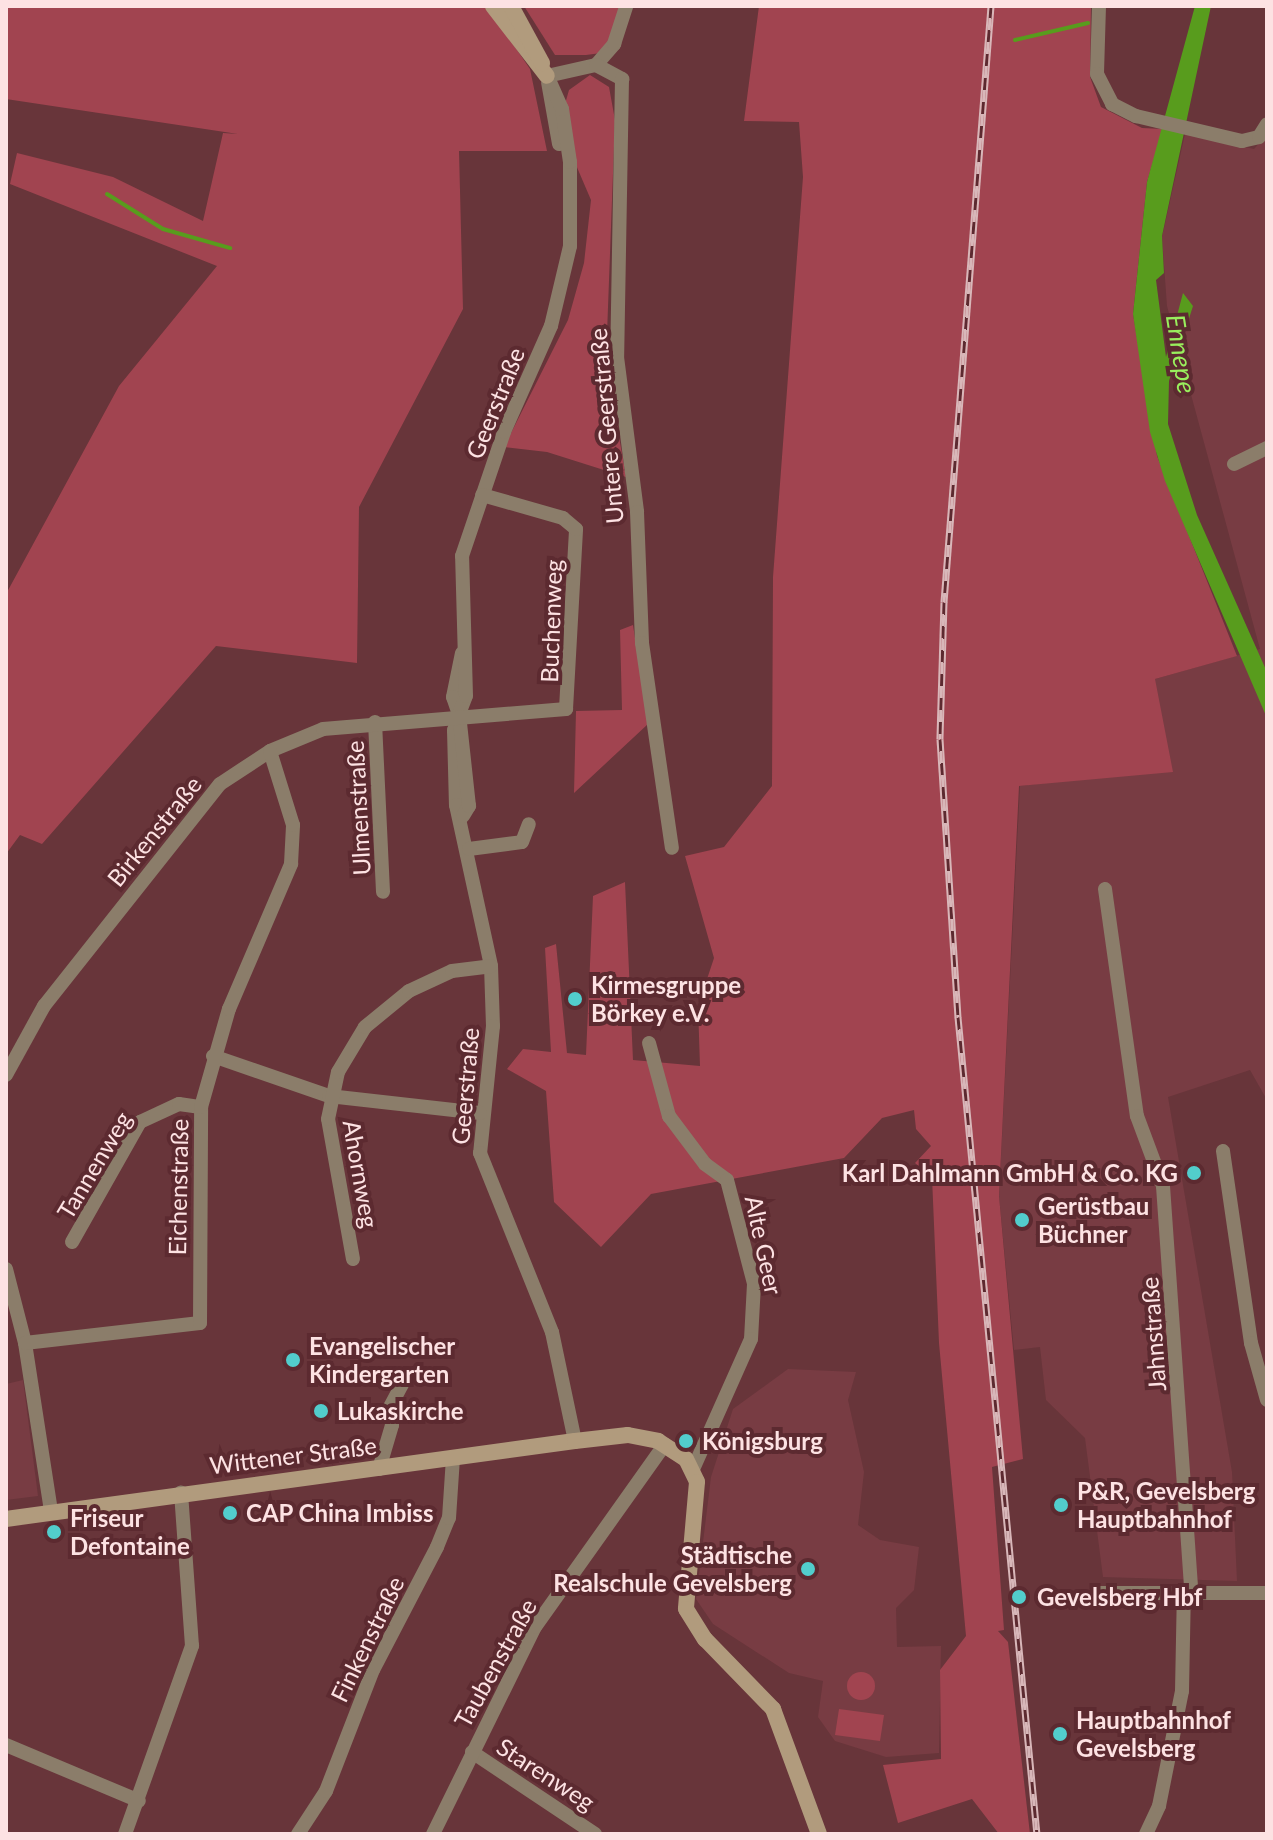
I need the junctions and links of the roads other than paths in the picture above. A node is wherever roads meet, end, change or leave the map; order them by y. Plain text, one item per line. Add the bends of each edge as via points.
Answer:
1 (493, 6) edge
2 (511, 6) edge
3 (626, 6) edge
4 (1099, 6) edge
5 (596, 65) junction
6 (547, 76) junction
7 (1267, 124) edge
8 (1265, 453) edge
9 (1234, 464) dead end
10 (482, 495) junction
11 (459, 714) junction
12 (375, 722) junction
13 (270, 751) junction
14 (529, 824) dead end
15 (672, 848) dead end
16 (469, 849) junction
17 (1105, 889) dead end
18 (383, 892) dead end
19 (491, 966) junction
20 (649, 1043) dead end
21 (213, 1056) junction
22 (6, 1075) edge
23 (329, 1096) junction
24 (201, 1107) junction
25 (480, 1113) junction
26 (1223, 1151) dead end
27 (72, 1242) dead end
28 (353, 1259) dead end
29 (6, 1269) edge
30 (25, 1343) junction
31 (404, 1381) dead end
32 (1267, 1400) edge
33 (575, 1441) junction
34 (665, 1444) junction
35 (453, 1457) junction
36 (379, 1469) junction
37 (693, 1469) junction
38 (181, 1492) junction
39 (51, 1511) junction
40 (6, 1519) edge
41 (1188, 1591) junction
42 (1096, 1593) dead end
43 (1267, 1593) edge
44 (6, 1745) edge
45 (472, 1752) junction
46 (139, 1801) junction
47 (125, 1834) edge
48 (298, 1834) edge
49 (433, 1834) edge
50 (595, 1834) edge
51 (819, 1834) edge
52 (1146, 1834) edge

1 - 6 main road
2 - 6 main road
3 - 5 street via 614,44
4 - 7 street via 1097,74 1104,95 1122,110 1242,141 1259,137
5 - 6 street
5 - 15 street, Untere Geerstraße via 622,79 617,357 637,512 642,643
6 - 10 street, Geerstraße via 562,109 570,246 562,290
8 - 9 street
10 - 11 street, Geerstraße via 462,556 466,696
10 - 11 street, Buchenweg via 563,518 576,529 569,702 560,711
11 - 12 street, Birkenstraße
11 - 16 street, Geerstraße
12 - 13 street, Birkenstraße via 323,729
12 - 18 street, Ulmenstraße
13 - 21 street, Eichenstraße via 293,825 291,864
13 - 22 street, Birkenstraße via 220,784 173,837 44,1006
14 - 16 street via 522,842
16 - 19 street, Geerstraße
17 - 41 street, Jahnstraße via 1137,1116 1163,1186
19 - 23 street via 452,971 398,998 354,1042
19 - 25 street, Geerstraße via 493,1026
20 - 37 street, Alte Geer via 669,1116 705,1164 727,1180 754,1284 751,1339
21 - 23 street
21 - 24 street, Eichenstraße
23 - 25 street
23 - 28 street, Ahornweg via 331,1151
24 - 27 street, Tannenweg via 179,1104 140,1122
24 - 30 street, Eichenstraße via 200,1323
25 - 33 street, Geerstraße via 483,1168 552,1332
26 - 32 street via 1251,1343
29 - 30 street
30 - 39 street
31 - 36 street via 390,1407 392,1425
33 - 34 main road, Wittener Straße via 628,1435
33 - 35 main road, Wittener Straße
34 - 37 main road, Wittener Straße
34 - 45 street, Taubenstraße via 535,1627
35 - 36 main road, Wittener Straße
35 - 48 street, Finkenstraße via 449,1518 373,1670 326,1791
36 - 38 main road, Wittener Straße
37 - 51 main road via 698,1495 686,1609 705,1639 773,1709
38 - 39 main road, Wittener Straße
38 - 46 street via 192,1646
39 - 40 main road, Wittener Straße
41 - 42 street
41 - 43 street
41 - 52 street, Jahnstraße via 1182,1691 1159,1806
44 - 46 street
45 - 49 street, Taubenstraße
45 - 50 street, Starenweg
46 - 47 street

